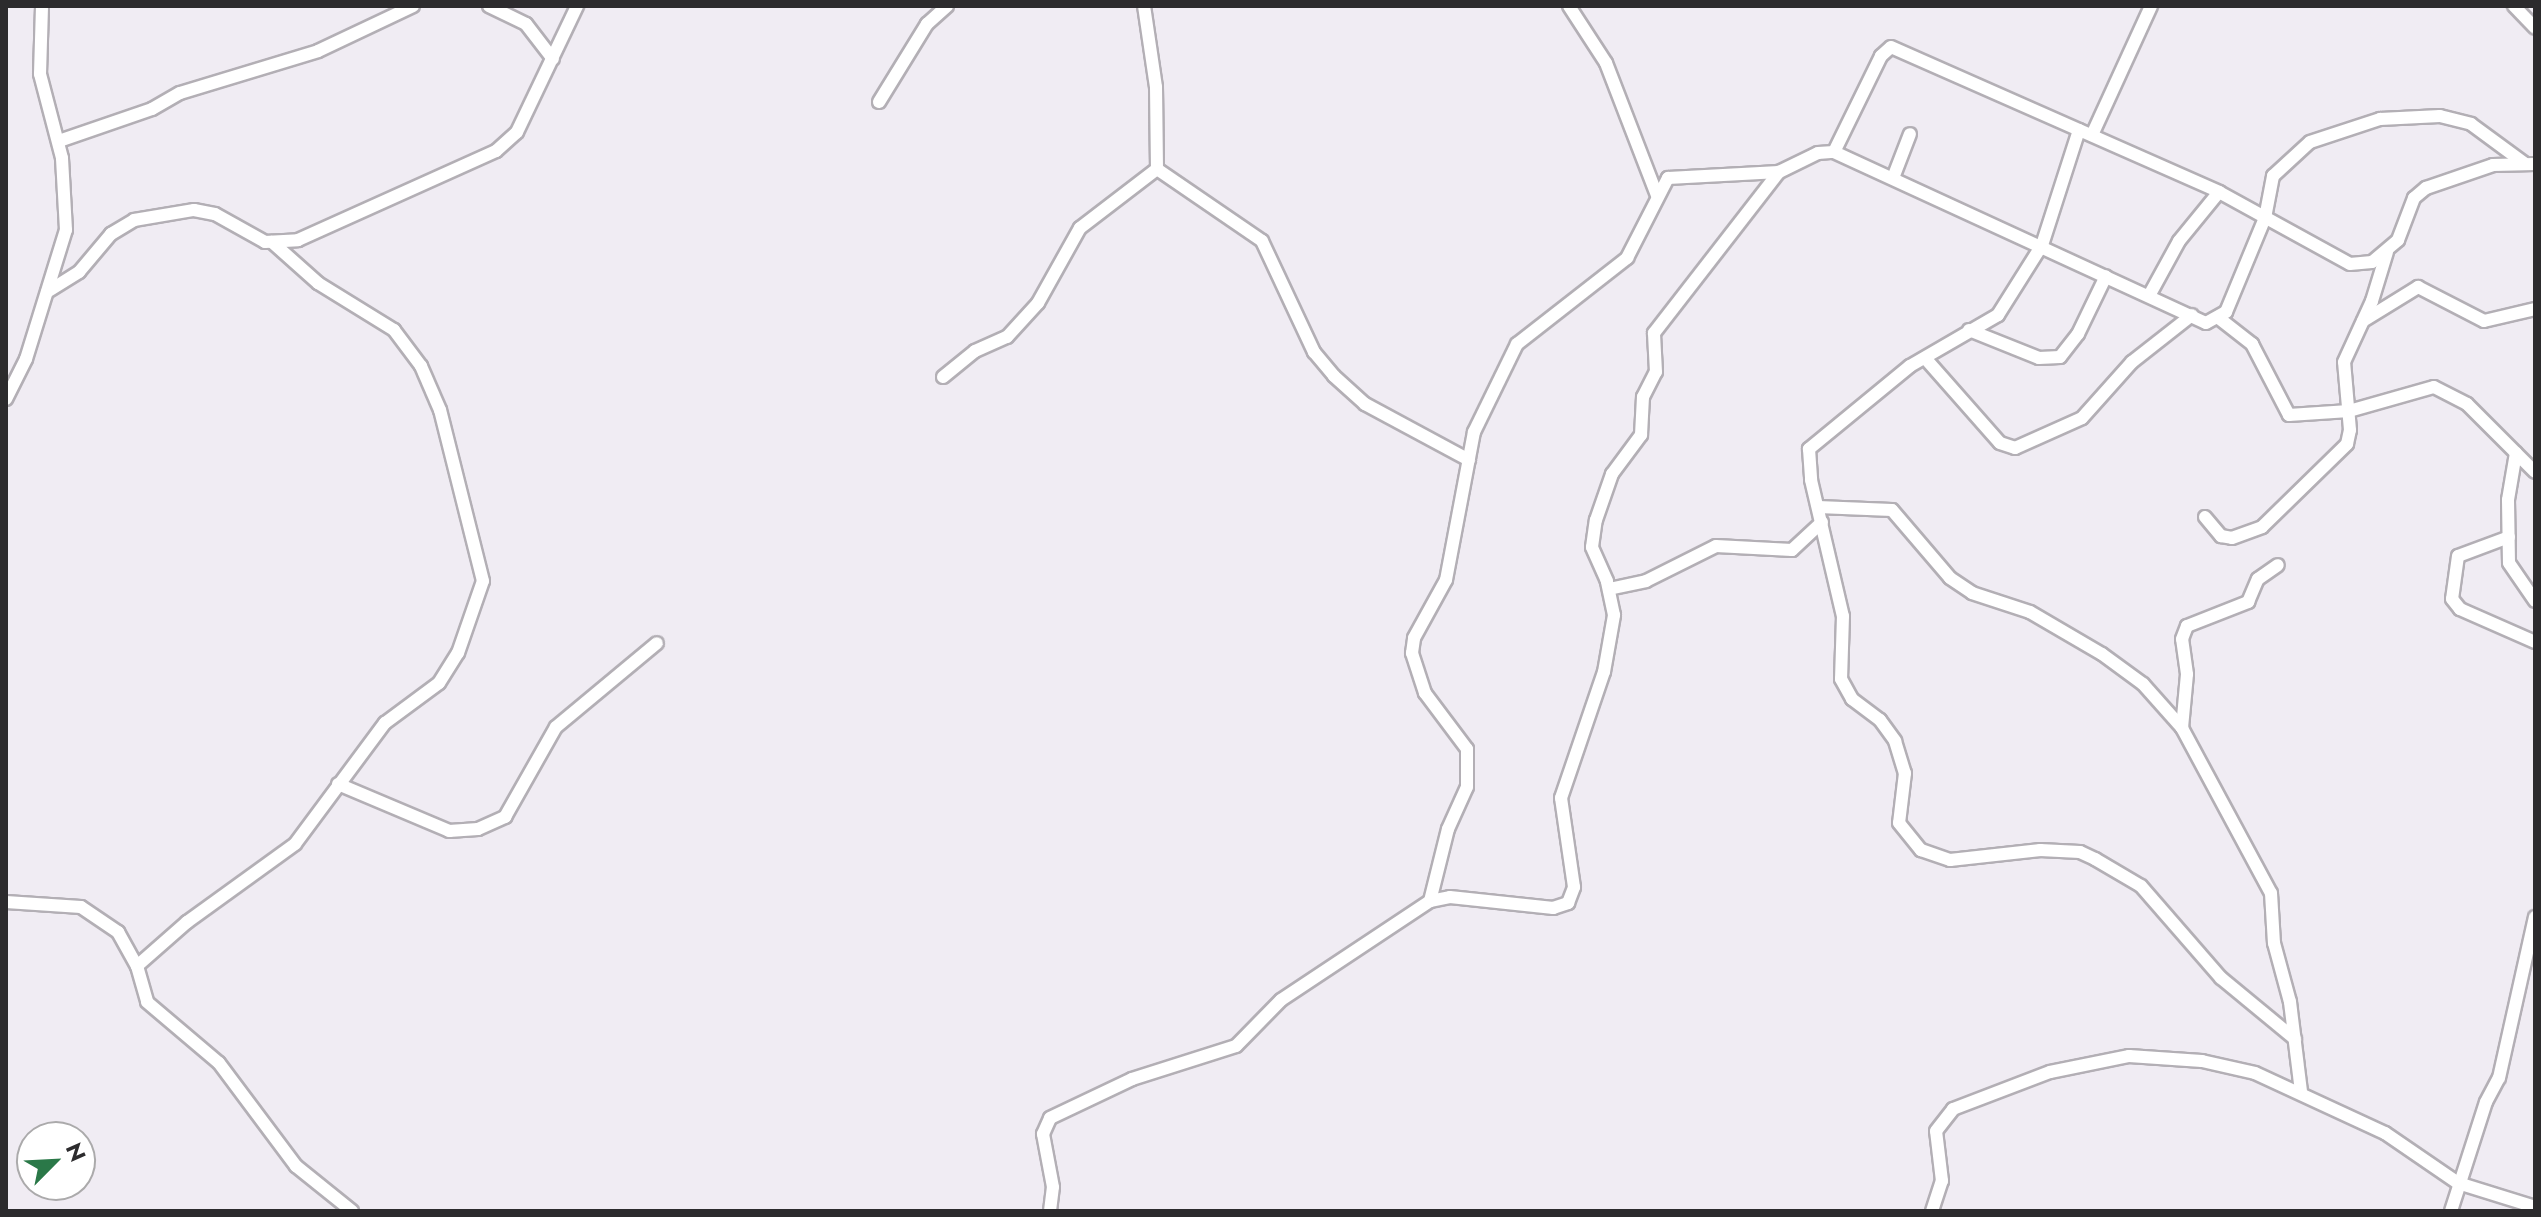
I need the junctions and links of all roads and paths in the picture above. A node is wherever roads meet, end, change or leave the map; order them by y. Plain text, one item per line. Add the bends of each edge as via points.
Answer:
1 (42, 6) edge
2 (413, 6) edge
3 (489, 6) edge
4 (577, 6) edge
5 (947, 6) edge
6 (1144, 6) edge
7 (1569, 6) edge
8 (2151, 6) edge
9 (2514, 6) edge
10 (2529, 6) edge
11 (2532, 24) edge
12 (553, 59) junction
13 (879, 102) dead end
14 (2085, 132) junction
15 (1910, 134) dead end
16 (59, 141) junction
17 (1834, 152) junction
18 (2529, 164) edge
19 (1157, 169) junction
20 (1779, 172) junction
21 (1893, 178) junction
22 (2219, 192) junction
23 (1657, 195) junction
24 (2265, 218) junction
25 (272, 242) junction
26 (2042, 245) junction
27 (2387, 249) junction
28 (2106, 276) junction
29 (47, 292) junction
30 (2150, 294) junction
31 (2535, 309) edge
32 (2192, 315) junction
33 (2220, 319) junction
34 (2362, 322) junction
35 (1969, 330) junction
36 (1925, 358) junction
37 (943, 377) dead end
38 (6, 399) edge
39 (2349, 411) junction
40 (2516, 453) junction
41 (1469, 460) junction
42 (2535, 472) edge
43 (1818, 507) junction
44 (2205, 517) dead end
45 (1822, 522) junction
46 (2509, 537) junction
47 (2278, 565) dead end
48 (1609, 589) junction
49 (2535, 601) edge
50 (2535, 642) edge
51 (657, 643) dead end
52 (2182, 728) junction
53 (338, 784) junction
54 (1430, 901) junction
55 (6, 902) edge
56 (2535, 917) edge
57 (137, 966) junction
58 (2295, 1039) junction
59 (2301, 1091) junction
60 (2458, 1183) junction
61 (2535, 1207) edge
62 (352, 1211) edge
63 (1050, 1211) edge
64 (1932, 1211) edge
65 (2451, 1211) edge

1 - 16 street via 40,74
2 - 16 street via 318,51 180,93 152,109
3 - 12 street via 526,24
4 - 12 street
5 - 13 street via 927,24
6 - 19 street via 1156,87
7 - 23 street via 1606,63
8 - 14 street
9 - 11 street
10 - 11 street
12 - 25 street via 514,137 496,151 337,225 298,240
14 - 17 street via 1891,47 1881,56
14 - 22 street
14 - 26 street
15 - 21 street
16 - 29 street via 66,230
17 - 20 street via 1818,153
17 - 21 street
18 - 24 street via 2457,119 2366,122 2334,130 2283,162 2268,186
18 - 27 street via 2493,165 2426,188 2414,198 2403,233
19 - 37 street via 1080,228 1038,303 1007,337 975,351
19 - 41 street via 1262,241 1314,352 1334,376 1365,404
20 - 23 street via 1675,175
20 - 48 street via 1654,333 1656,372 1643,397 1641,435 1608,483 1592,534
21 - 26 street
22 - 24 street
22 - 30 street via 2179,241
23 - 41 street via 1627,258 1517,344 1487,400
24 - 27 street via 2350,264 2369,264
24 - 33 street
25 - 29 street via 215,214 165,213 134,220 111,234 79,272
25 - 53 street via 318,283 394,330 421,366 440,410 483,581 458,653 439,683 385,723
26 - 28 street
26 - 35 street via 1998,315
27 - 34 street
28 - 30 street
28 - 35 street via 2078,334 2060,357 2039,358
29 - 38 street via 26,359
30 - 32 street
31 - 34 street via 2484,321 2415,288
32 - 33 street via 2206,323
32 - 36 street via 2115,377 2082,418 2015,448 2000,443
33 - 39 street via 2252,344 2289,415
34 - 39 street via 2344,362
35 - 36 street
36 - 43 street via 1813,443 1808,456
39 - 40 street via 2434,387 2467,404
39 - 44 street via 2347,444 2314,471 2271,520 2232,538 2221,536
40 - 42 street
40 - 46 street
41 - 54 street via 1446,580 1414,638 1412,653 1425,693 1467,749 1467,787 1448,829
43 - 45 street
43 - 52 street via 1892,510 1950,578 1972,593 2030,612 2102,654 2143,684
45 - 48 street via 1792,550 1716,546 1670,571
45 - 58 street via 1843,616 1841,679 1852,699 1880,720 1899,750 1905,773 1899,823 1909,840 1950,860 2040,850 2080,852 2095,859 2141,886 2221,978
46 - 49 street via 2512,574
46 - 50 street via 2458,556 2452,599 2460,609
47 - 52 street via 2258,579 2248,602 2187,626 2182,639 2187,674
48 - 54 street via 1614,615 1604,672 1561,798 1571,898 1553,908 1450,897
51 - 53 street via 556,727 505,817 478,829 449,831
52 - 58 street via 2271,893 2274,943
53 - 57 street via 295,844 187,922
54 - 63 street via 1281,1000 1236,1046 1132,1079 1050,1118 1043,1134 1053,1187
55 - 57 street via 81,907 118,932
56 - 60 street via 2499,1078
57 - 62 street via 147,1002 219,1063 296,1166
58 - 59 street
59 - 60 street via 2385,1133
59 - 64 street via 2241,1070 2164,1058 2129,1056 2050,1072 1966,1102 1944,1118 1936,1131 1942,1181
60 - 61 street
60 - 65 street

